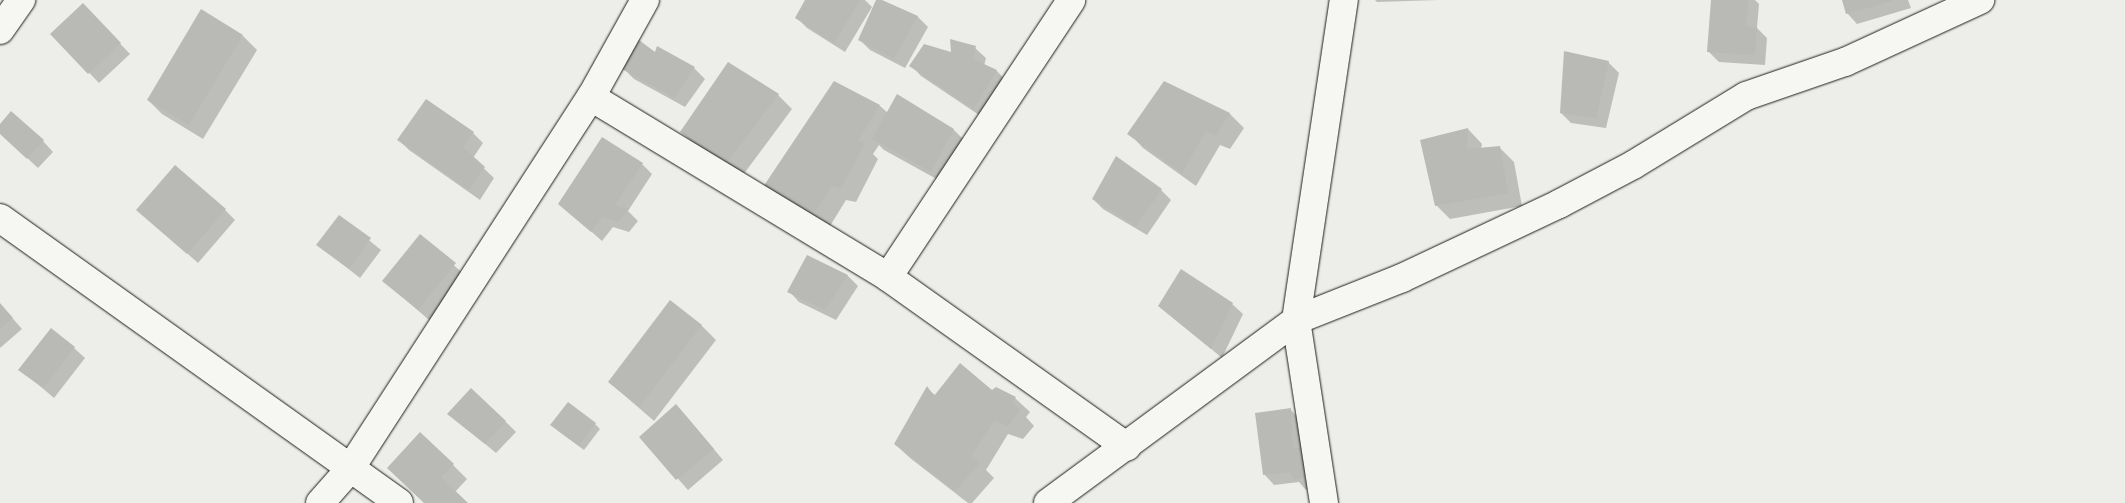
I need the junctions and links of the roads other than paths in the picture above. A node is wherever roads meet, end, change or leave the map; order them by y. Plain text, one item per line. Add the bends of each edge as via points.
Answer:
1 (21, 0) edge
2 (645, 0) edge
3 (1344, 0) edge
4 (1980, 0) edge
5 (1069, 1) edge
6 (0, 30) edge
7 (591, 97) junction
8 (0, 218) edge
9 (888, 277) junction
10 (1296, 320) junction
11 (1127, 447) junction
12 (350, 469) junction
13 (320, 503) edge
14 (399, 503) edge
15 (1048, 503) edge
16 (1324, 503) edge

1 - 6 street
2 - 7 street
3 - 10 street
4 - 10 street via 1845,62 1746,96 1633,166 1559,204 1402,278
5 - 9 street
7 - 9 street
7 - 12 street
8 - 12 street
9 - 11 street
10 - 11 street
10 - 16 street
11 - 15 street
12 - 13 street
12 - 14 street

